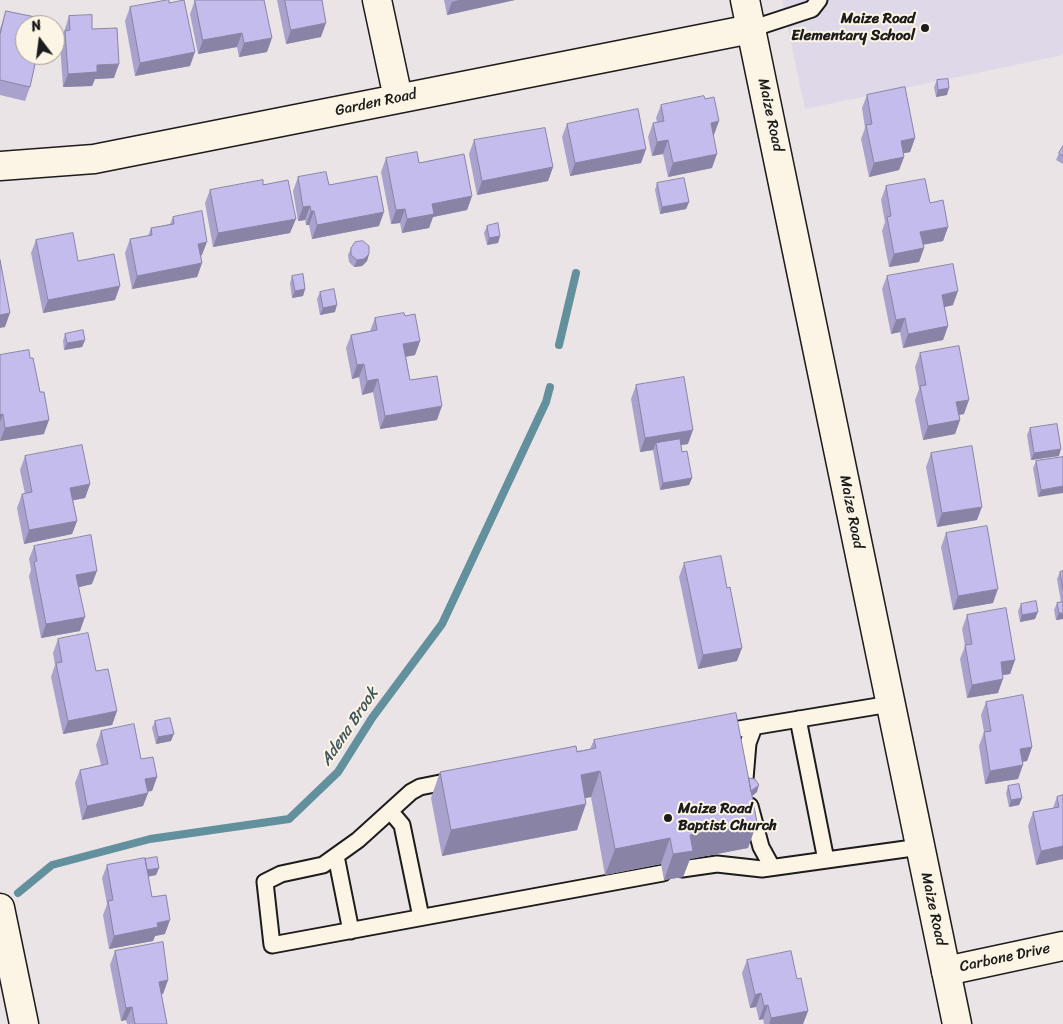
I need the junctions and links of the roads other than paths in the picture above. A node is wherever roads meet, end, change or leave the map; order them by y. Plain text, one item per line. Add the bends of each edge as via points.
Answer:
1 (377, 0) edge
2 (745, 0) edge
3 (819, 0) edge
4 (751, 30) junction
5 (398, 98) junction
6 (0, 166) edge
7 (890, 704) junction
8 (798, 719) junction
9 (754, 727) junction
10 (706, 734) edge
11 (474, 776) edge
12 (392, 812) junction
13 (920, 847) junction
14 (336, 856) junction
15 (826, 860) junction
16 (772, 867) junction
17 (682, 869) edge
18 (663, 873) dead end
19 (0, 908) edge
20 (421, 917) junction
21 (351, 931) junction
22 (1063, 946) edge
23 (946, 970) junction
24 (24, 1024) edge
25 (957, 1024) edge

1 - 5 street
2 - 4 street, Maize Road
3 - 4 lane via 812,9
4 - 5 street, Garden Road
4 - 7 street, Maize Road
5 - 6 street, Garden Road via 94,159
7 - 8 lane
7 - 13 street, Maize Road
8 - 9 lane
8 - 15 lane
9 - 10 lane
9 - 16 lane via 745,762 745,785 761,847
11 - 12 lane via 420,787
12 - 14 lane
12 - 20 lane via 402,826
13 - 15 lane
13 - 23 street, Maize Road
14 - 21 lane
14 - 21 lane via 323,865 281,874 265,882 272,945
15 - 16 lane
16 - 17 lane via 762,869 717,864
18 - 20 lane
19 - 24 street
20 - 21 lane
22 - 23 street, Carbone Drive
23 - 25 street, Maize Road

